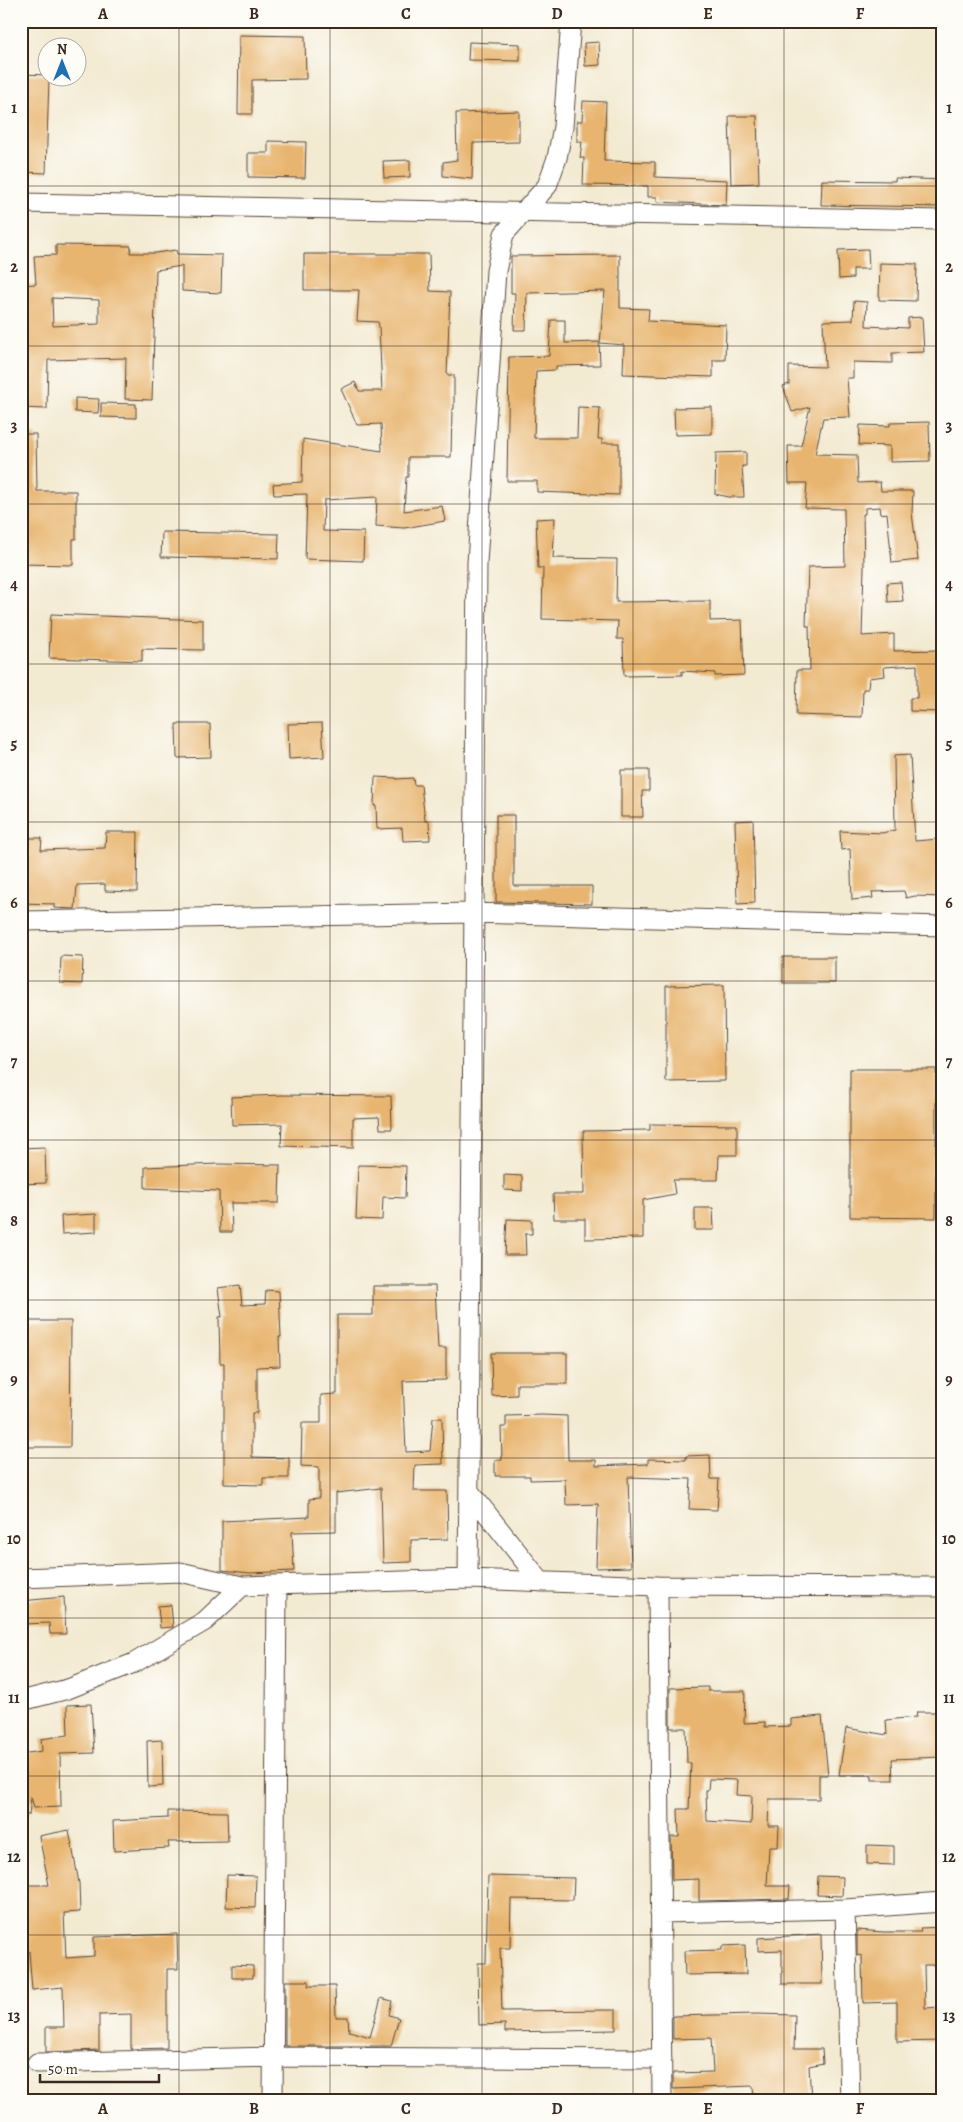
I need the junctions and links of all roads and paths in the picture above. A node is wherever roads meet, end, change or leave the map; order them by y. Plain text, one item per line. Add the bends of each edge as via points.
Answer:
1 (571, 21) edge
2 (21, 204) edge
3 (522, 212) junction
4 (942, 220) edge
5 (474, 914) junction
6 (21, 921) edge
7 (942, 926) edge
8 (469, 1491) junction
9 (21, 1578) edge
10 (468, 1579) junction
11 (541, 1582) junction
12 (242, 1586) junction
13 (276, 1586) junction
14 (658, 1586) junction
15 (942, 1587) edge
16 (21, 1700) edge
17 (942, 1902) edge
18 (845, 1909) junction
19 (660, 1913) junction
20 (274, 2057) junction
21 (662, 2059) junction
22 (37, 2063) dead end
23 (273, 2101) edge
24 (662, 2101) edge
25 (850, 2101) edge

1 - 3 street via 563,127 557,158 547,186
2 - 3 street
3 - 4 street
3 - 5 street via 504,234 494,290 476,563
5 - 6 street
5 - 7 street
5 - 8 street
8 - 10 street
8 - 11 street
9 - 12 street via 180,1572
10 - 11 street
10 - 13 street
11 - 14 street
12 - 13 street
12 - 16 street via 205,1621 134,1662 68,1689
13 - 20 street
14 - 15 street
14 - 19 street
17 - 18 street
18 - 19 street
18 - 25 street
19 - 21 street
20 - 21 street
20 - 22 street
20 - 23 street
21 - 24 street

